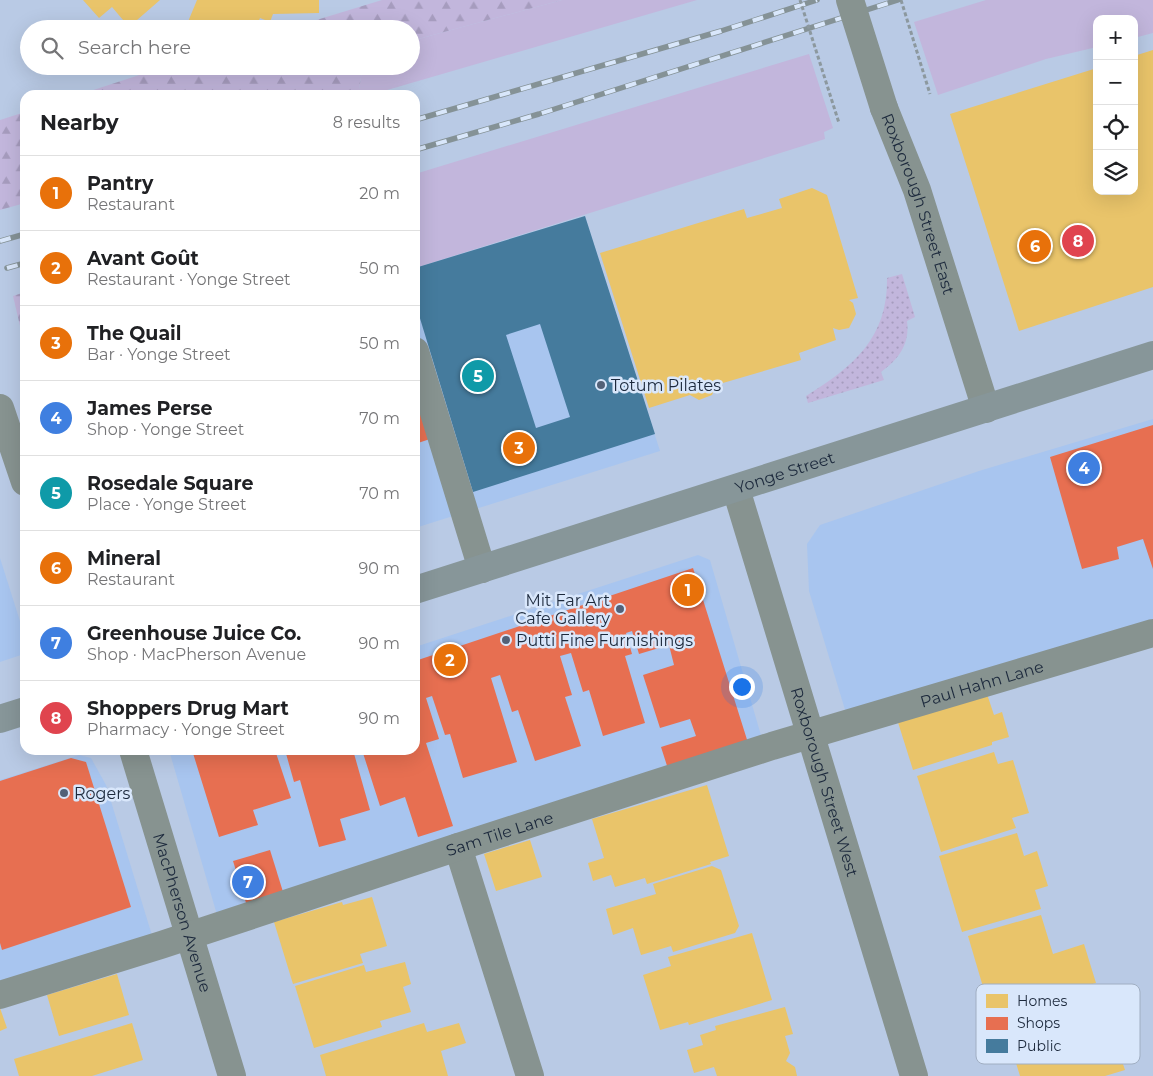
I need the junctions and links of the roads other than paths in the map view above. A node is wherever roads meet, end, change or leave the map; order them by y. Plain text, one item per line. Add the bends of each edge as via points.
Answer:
1 (850, 0) edge
2 (1153, 356) edge
3 (420, 366) edge
4 (0, 408) edge
5 (986, 409) junction
6 (20, 467) edge
7 (736, 489) junction
8 (482, 569) junction
9 (420, 588) edge
10 (1153, 633) edge
11 (20, 713) edge
12 (0, 719) edge
13 (811, 735) junction
14 (135, 755) edge
15 (458, 846) junction
16 (189, 936) junction
17 (0, 995) edge
18 (232, 1076) edge
19 (530, 1076) edge
20 (914, 1076) edge

1 - 5 street, Roxborough Street East, bridge via 884,108 917,190
2 - 5 main road, Yonge Street
3 - 8 street
4 - 6 street
5 - 7 main road, Yonge Street
7 - 8 main road, Yonge Street
7 - 13 street, Roxborough Street West
8 - 9 main road, Yonge Street
10 - 13 street, Paul Hahn Lane
11 - 12 main road
13 - 15 street, Sam Tile Lane
13 - 20 street, Roxborough Street West
14 - 16 street, MacPherson Avenue
15 - 16 street, Sam Tile Lane
15 - 19 street
16 - 17 street, Sam Tile Lane
16 - 18 street, MacPherson Avenue

